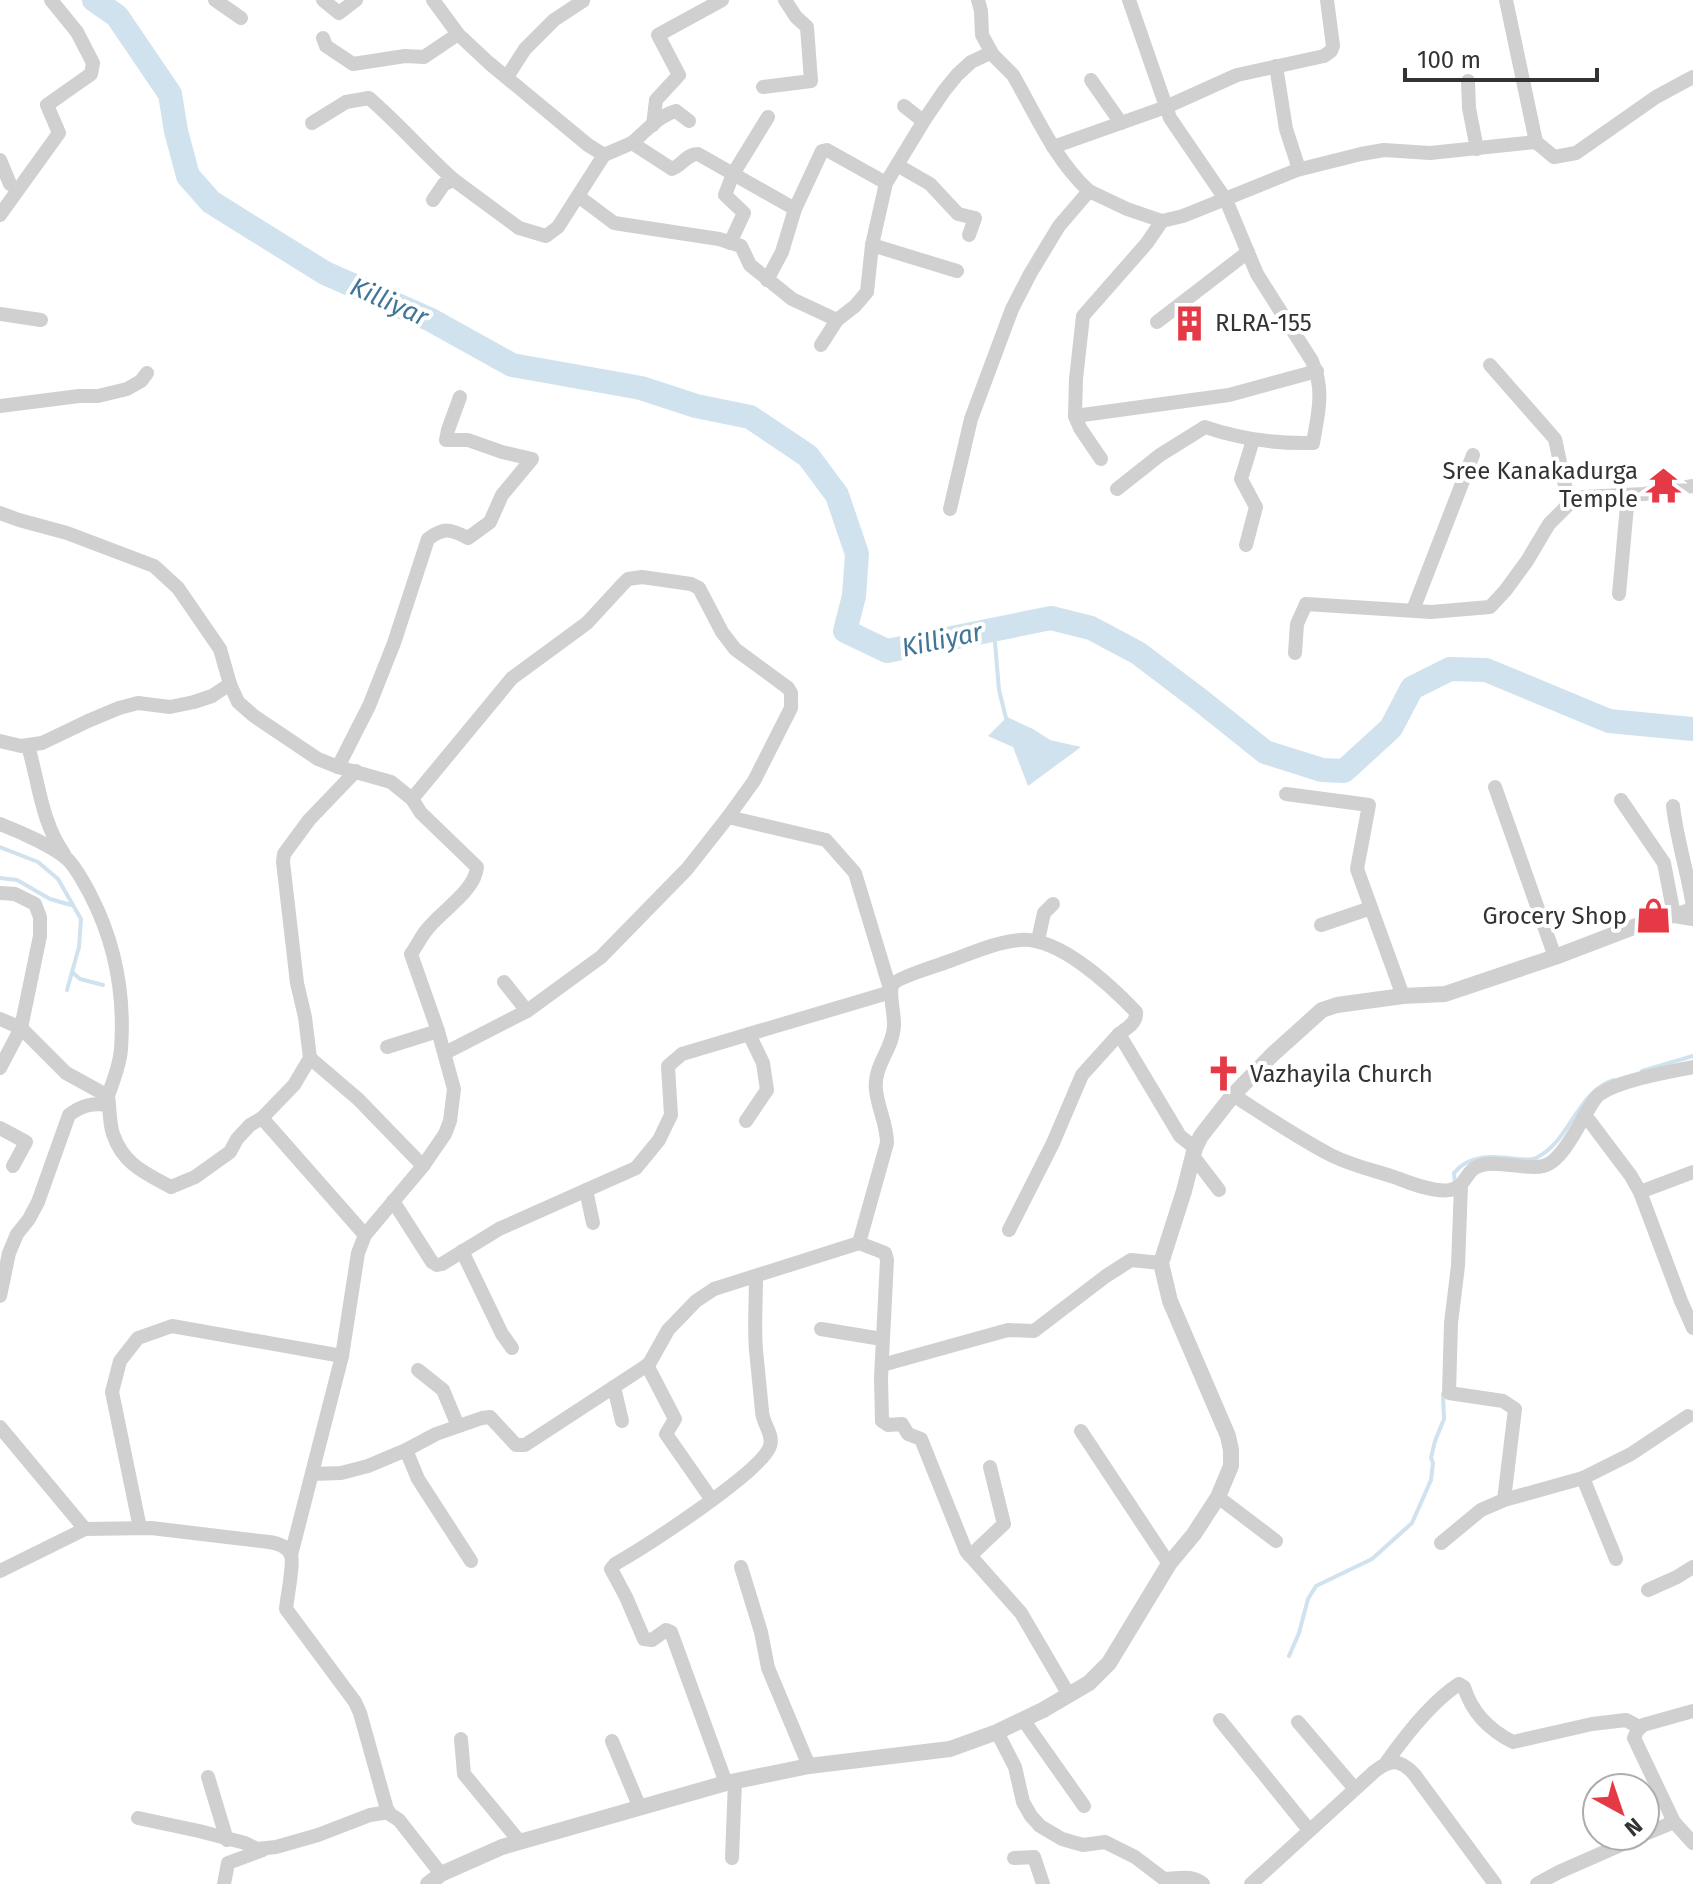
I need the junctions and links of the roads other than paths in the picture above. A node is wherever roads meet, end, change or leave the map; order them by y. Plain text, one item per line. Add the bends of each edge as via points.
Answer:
1 (51, 0) edge
2 (215, 0) edge
3 (323, 0) edge
4 (356, 0) edge
5 (433, 0) edge
6 (722, 0) edge
7 (785, 0) edge
8 (978, 0) edge
9 (1129, 0) edge
10 (1327, 0) edge
11 (1506, 0) edge
12 (583, 1) edge
13 (241, 18) dead end
14 (458, 34) junction
15 (323, 38) dead end
16 (993, 55) junction
17 (1276, 66) junction
18 (507, 77) junction
19 (1693, 77) edge
20 (1091, 80) dead end
21 (1468, 81) dead end
22 (763, 87) dead end
23 (904, 106) dead end
24 (1166, 107) junction
25 (768, 117) dead end
26 (689, 121) dead end
27 (923, 121) junction
28 (312, 123) dead end
29 (1121, 123) junction
30 (653, 125) junction
31 (1536, 142) junction
32 (632, 143) junction
33 (1053, 147) junction
34 (1477, 149) junction
35 (604, 155) junction
36 (0, 160) edge
37 (897, 165) junction
38 (1299, 169) junction
39 (733, 174) junction
40 (454, 180) junction
41 (886, 183) junction
42 (11, 184) edge
43 (1089, 191) junction
44 (578, 196) junction
45 (433, 200) dead end
46 (1226, 200) junction
47 (795, 209) junction
48 (0, 215) edge
49 (1162, 221) junction
50 (969, 235) dead end
51 (730, 243) junction
52 (872, 245) junction
53 (1248, 252) junction
54 (957, 271) dead end
55 (767, 280) junction
56 (0, 314) edge
57 (41, 320) dead end
58 (837, 320) junction
59 (1157, 322) dead end
60 (821, 345) dead end
61 (1490, 365) dead end
62 (1317, 371) junction
63 (147, 373) dead end
64 (460, 397) dead end
65 (0, 406) edge
66 (1075, 416) junction
67 (1253, 440) junction
68 (1473, 455) dead end
69 (1101, 459) dead end
70 (1693, 486) edge
71 (1117, 489) dead end
72 (1628, 495) junction
73 (1569, 504) junction
74 (950, 509) dead end
75 (0, 513) edge
76 (1246, 545) dead end
77 (1619, 594) dead end
78 (1413, 610) junction
79 (1295, 653) dead end
80 (230, 684) junction
81 (0, 741) edge
82 (28, 746) junction
83 (338, 767) junction
84 (356, 771) junction
85 (1495, 787) dead end
86 (1286, 794) dead end
87 (412, 799) junction
88 (1621, 800) dead end
89 (1673, 806) dead end
90 (728, 817) junction
91 (0, 824) edge
92 (69, 861) junction
93 (0, 893) edge
94 (1053, 904) dead end
95 (1371, 908) junction
96 (1693, 908) edge
97 (1674, 915) junction
98 (1693, 918) edge
99 (1321, 925) dead end
100 (1038, 940) junction
101 (1555, 957) junction
102 (504, 982) dead end
103 (891, 992) junction
104 (1403, 996) junction
105 (527, 1011) junction
106 (0, 1019) edge
107 (21, 1028) junction
108 (438, 1031) junction
109 (749, 1034) junction
110 (1119, 1034) junction
111 (387, 1047) dead end
112 (445, 1053) junction
113 (310, 1058) junction
114 (1693, 1067) edge
115 (0, 1068) edge
116 (1233, 1095) junction
117 (109, 1100) junction
118 (1585, 1115) junction
119 (262, 1118) junction
120 (746, 1121) dead end
121 (0, 1128) edge
122 (1194, 1152) junction
123 (13, 1166) dead end
124 (423, 1166) junction
125 (1693, 1172) edge
126 (1457, 1187) junction
127 (586, 1190) junction
128 (1219, 1190) dead end
129 (1640, 1192) junction
130 (393, 1201) junction
131 (593, 1223) dead end
132 (1009, 1230) dead end
133 (365, 1235) junction
134 (859, 1243) junction
135 (462, 1251) junction
136 (1161, 1263) junction
137 (756, 1277) junction
138 (0, 1296) edge
139 (1693, 1328) edge
140 (821, 1329) dead end
141 (882, 1339) junction
142 (512, 1348) dead end
143 (342, 1356) junction
144 (647, 1365) junction
145 (882, 1365) junction
146 (418, 1370) dead end
147 (614, 1387) junction
148 (1691, 1418) edge
149 (622, 1421) dead end
150 (458, 1426) junction
151 (0, 1427) edge
152 (1081, 1431) dead end
153 (406, 1450) junction
154 (990, 1467) dead end
155 (312, 1474) junction
156 (1583, 1478) junction
157 (1218, 1497) junction
158 (712, 1500) junction
159 (1504, 1500) junction
160 (140, 1528) junction
161 (85, 1529) junction
162 (1276, 1541) dead end
163 (1441, 1543) dead end
164 (291, 1555) junction
165 (970, 1556) junction
166 (1616, 1559) dead end
167 (471, 1561) dead end
168 (1169, 1564) junction
169 (741, 1567) dead end
170 (1693, 1567) edge
171 (0, 1571) edge
172 (1648, 1590) dead end
173 (1069, 1695) junction
174 (1693, 1711) edge
175 (1220, 1720) dead end
176 (1024, 1721) junction
177 (1298, 1722) dead end
178 (1639, 1727) junction
179 (997, 1732) junction
180 (461, 1739) dead end
181 (612, 1741) dead end
182 (1386, 1763) junction
183 (809, 1766) junction
184 (208, 1777) dead end
185 (731, 1782) junction
186 (1355, 1789) junction
187 (1084, 1806) dead end
188 (640, 1808) junction
189 (389, 1812) junction
190 (138, 1818) dead end
191 (1674, 1822) junction
192 (1661, 1827) edge
193 (1309, 1830) junction
194 (227, 1840) junction
195 (520, 1842) junction
196 (1693, 1843) edge
197 (271, 1848) junction
198 (1611, 1852) edge
199 (732, 1858) dead end
200 (1014, 1858) dead end
201 (1561, 1878) edge
202 (435, 1879) edge
203 (224, 1884) edge
204 (1043, 1884) edge
205 (1203, 1884) edge
206 (1251, 1884) edge
207 (1495, 1884) edge
208 (1537, 1884) edge

1 - 42 street via 77,32 93,63 91,74 47,105 59,133
2 - 13 street
3 - 4 street via 339,13
5 - 14 street
6 - 30 street via 658,35 679,75 656,100
7 - 22 street via 807,27 811,81
8 - 16 street via 982,35
9 - 24 street
10 - 17 street via 1331,51
11 - 31 street
12 - 18 street via 525,49
14 - 15 street via 424,57 353,64 326,46
14 - 18 street
16 - 27 street via 971,62 957,75
16 - 33 street via 1013,75
17 - 24 street via 1237,75
17 - 38 street
18 - 35 street
19 - 31 street via 1576,153 1554,157
20 - 29 street
21 - 34 street
23 - 27 street
24 - 29 street
24 - 46 street
25 - 39 street
26 - 30 street via 676,111
27 - 37 street
28 - 40 street via 346,102 369,98
29 - 33 street
30 - 32 street
31 - 34 street
32 - 35 street
32 - 39 street via 672,169 698,154
33 - 43 street
34 - 38 street via 1384,150
35 - 44 street
36 - 42 street
37 - 41 street
37 - 50 street via 930,184 958,214 975,218
38 - 46 street
39 - 47 street
39 - 51 street via 725,195 744,213
40 - 44 street via 519,228 544,236 558,227
40 - 45 street
41 - 47 street via 822,151
41 - 52 street
42 - 48 street
43 - 49 street
43 - 74 street via 1059,226 1012,309 971,419
44 - 51 street via 614,223
46 - 49 street
46 - 53 street
47 - 55 street
49 - 66 street via 1083,316
51 - 55 street via 741,246 750,265
52 - 54 street
52 - 58 street via 867,292
53 - 59 street
53 - 62 street
55 - 58 street via 792,299
56 - 57 street
58 - 60 street
61 - 73 street via 1555,439
62 - 66 street via 1229,395
62 - 67 street via 1320,396 1313,443
63 - 65 street via 127,389 98,396
64 - 83 street via 446,440 468,440 532,459 502,495 490,522 468,538 453,530 438,531 428,539 369,706
66 - 69 street
67 - 71 street via 1205,427
67 - 76 street via 1241,479 1256,507
68 - 78 street
70 - 72 street
72 - 73 street via 1583,497
72 - 77 street
73 - 78 street via 1490,607
75 - 80 street via 154,566 178,588 220,649
78 - 79 street via 1306,604 1297,624
80 - 82 street via 194,702 119,708
80 - 83 street via 238,702 254,716
81 - 82 street
82 - 92 street via 45,819
83 - 84 street
84 - 87 street via 391,782
84 - 113 street via 284,854
85 - 101 street
86 - 95 street via 1369,805 1357,869
87 - 90 street via 512,678 587,623 628,579 642,577 699,588 735,649 791,693 791,708 754,781
87 - 108 street via 477,867 463,894 411,954
88 - 97 street via 1664,863
89 - 96 street
90 - 103 street via 826,840 855,873
90 - 105 street via 687,869 601,957
91 - 92 street
92 - 117 street via 100,913 119,978 121,1051
93 - 107 street via 35,904 40,917
94 - 100 street via 1044,913
95 - 99 street
95 - 104 street
96 - 97 street
97 - 98 street
97 - 101 street
100 - 103 street via 1002,943 943,963 898,981
100 - 110 street via 1068,954 1136,1012 1135,1022
101 - 104 street via 1445,994
102 - 105 street
103 - 109 street
103 - 134 street via 893,1035 875,1082 887,1143
104 - 116 street via 1322,1010
105 - 112 street
106 - 107 street
107 - 115 street
107 - 117 street via 66,1073
108 - 111 street
108 - 112 street
109 - 120 street via 763,1063 767,1090
109 - 127 street via 682,1054 668,1066 671,1115 659,1140 636,1168
110 - 122 street
110 - 132 street via 1082,1075
112 - 124 street via 454,1089 450,1121
113 - 119 street via 294,1085
113 - 124 street
114 - 118 street via 1605,1091
116 - 122 street
116 - 126 street via 1330,1155 1417,1185
117 - 119 street via 112,1132 129,1163 171,1187 213,1166
117 - 138 street via 69,1115 38,1202 9,1253
118 - 126 street via 1562,1153 1547,1165 1483,1164
118 - 129 street
119 - 133 street
121 - 123 street via 26,1142
122 - 128 street
122 - 136 street
124 - 130 street
125 - 129 street
126 - 159 street via 1458,1266 1449,1393 1503,1401 1515,1409
127 - 131 street
127 - 135 street
129 - 139 street
130 - 133 street
130 - 135 street via 435,1264
133 - 143 street
134 - 137 street
134 - 141 street via 886,1255
135 - 142 street
136 - 145 street via 1131,1260 1034,1331 1008,1330
136 - 157 street via 1170,1301 1228,1436 1231,1466
137 - 144 street via 714,1289 696,1301 668,1330
137 - 158 street via 762,1415 771,1443 754,1465
140 - 141 street
141 - 145 street
143 - 155 street
143 - 160 street via 172,1326 138,1338 120,1361 112,1392
144 - 147 street
144 - 158 street via 675,1419 666,1434
145 - 165 street via 882,1421 902,1424 908,1434 921,1439
146 - 150 street via 443,1390
147 - 149 street
147 - 150 street via 525,1445 516,1445 490,1417
148 - 156 street
150 - 153 street
151 - 161 street
152 - 168 street
153 - 155 street via 341,1473
153 - 167 street via 418,1479
154 - 165 street via 1004,1524
155 - 164 street
156 - 159 street
156 - 166 street
157 - 162 street
157 - 168 street
158 - 185 street via 611,1569 644,1639 671,1632
159 - 163 street via 1481,1510
160 - 161 street
160 - 164 street via 269,1542
161 - 171 street
164 - 189 street via 286,1609 355,1702
165 - 173 street via 1021,1613
168 - 173 street via 1109,1663
169 - 183 street via 768,1668
170 - 172 street
173 - 176 street
174 - 178 street
175 - 193 street
176 - 179 street
176 - 187 street
177 - 186 street
178 - 182 street via 1626,1720 1592,1724 1513,1742 1476,1713 1459,1684
178 - 191 street via 1634,1738
179 - 183 street via 950,1749
179 - 205 street via 1015,1767 1023,1802 1040,1826 1083,1845 1105,1842 1164,1879 1196,1878
180 - 195 street via 464,1774
181 - 188 street
182 - 186 street
182 - 207 street via 1396,1762 1414,1774
183 - 185 street
184 - 194 street
185 - 188 street
185 - 199 street
186 - 193 street
188 - 195 street
189 - 197 street
189 - 202 street
190 - 194 street
191 - 192 street
191 - 196 street
193 - 206 street
194 - 197 street
195 - 202 street
197 - 203 street via 228,1863
198 - 201 street
200 - 204 street via 1034,1857
201 - 208 street

